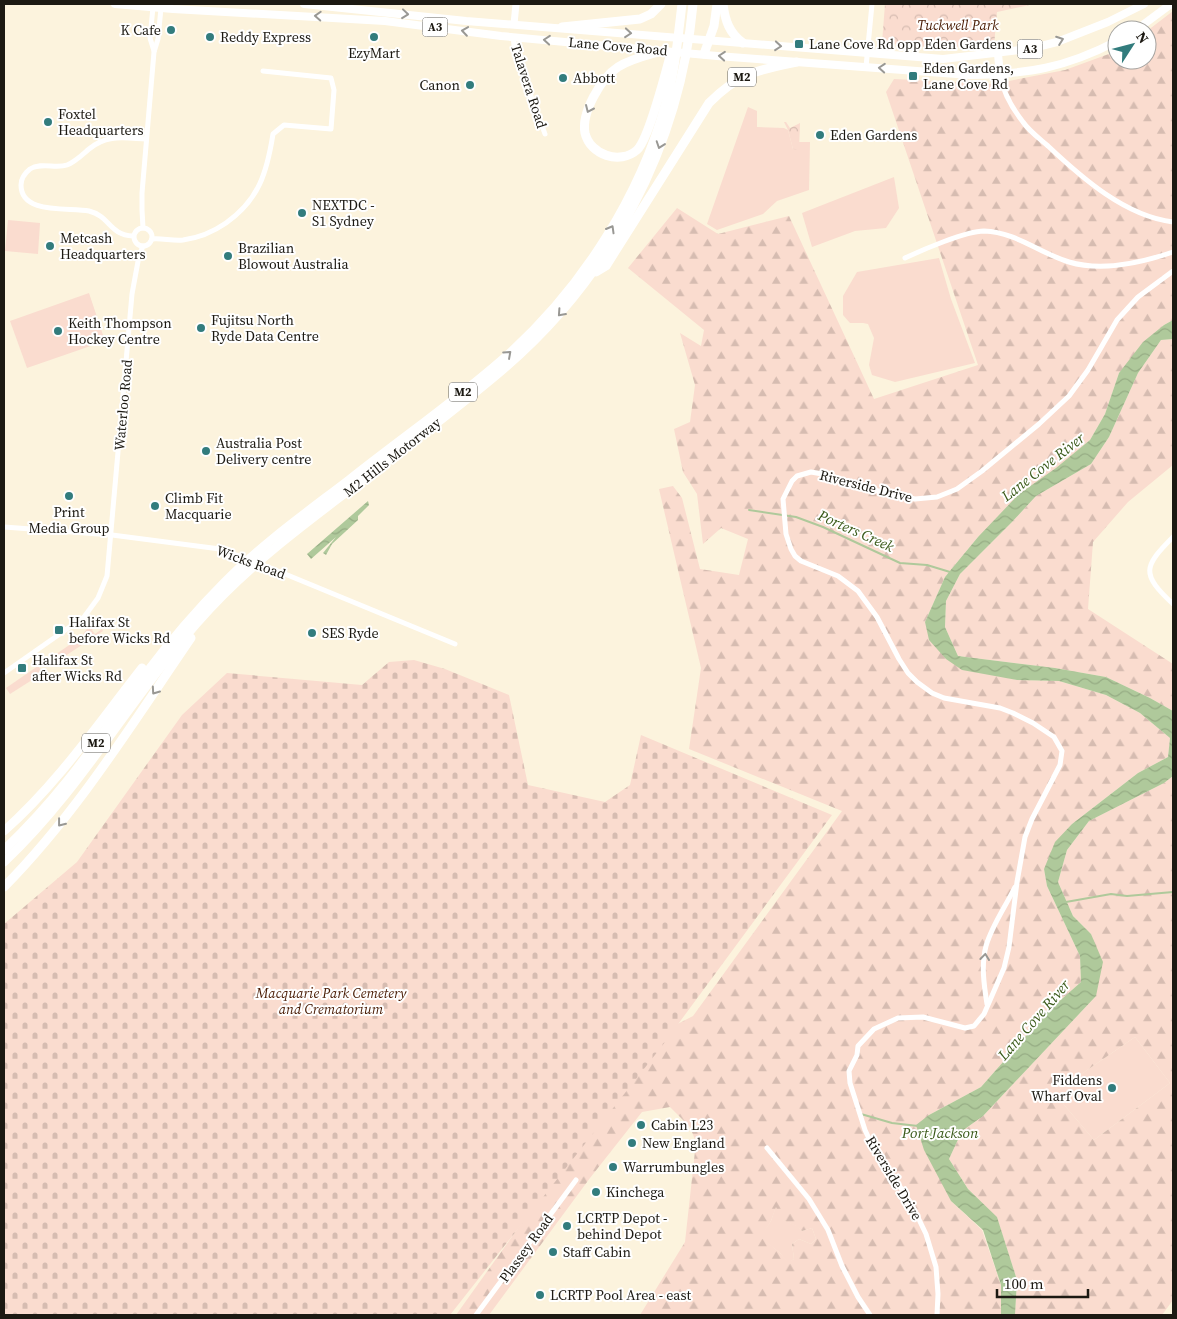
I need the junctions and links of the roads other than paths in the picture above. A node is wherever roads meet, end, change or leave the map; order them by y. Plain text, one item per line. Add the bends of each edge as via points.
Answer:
1 (115, 4) edge
2 (304, 4) edge
3 (516, 4) edge
4 (661, 4) edge
5 (682, 4) edge
6 (693, 4) edge
7 (717, 4) edge
8 (723, 4) edge
9 (872, 4) edge
10 (1144, 4) edge
11 (1171, 4) edge
12 (157, 6) edge
13 (1149, 20) edge
14 (514, 24) junction
15 (562, 27) junction
16 (513, 37) junction
17 (678, 37) junction
18 (708, 40) junction
19 (743, 43) junction
20 (1107, 46) edge
21 (665, 50) junction
22 (699, 54) junction
23 (867, 54) junction
24 (998, 54) junction
25 (798, 62) junction
26 (866, 67) junction
27 (263, 70) dead end
28 (1000, 75) junction
29 (545, 134) dead end
30 (146, 139) junction
31 (1173, 222) edge
32 (144, 228) junction
33 (133, 236) junction
34 (152, 239) junction
35 (143, 246) junction
36 (1173, 252) edge
37 (905, 258) dead end
38 (1173, 271) edge
39 (592, 275) junction
40 (4, 527) edge
41 (112, 535) junction
42 (1173, 537) edge
43 (268, 548) junction
44 (246, 567) junction
45 (1173, 604) edge
46 (199, 620) junction
47 (181, 629) junction
48 (455, 644) dead end
49 (4, 673) edge
50 (4, 830) edge
51 (4, 850) edge
52 (4, 862) edge
53 (1017, 882) junction
54 (4, 887) edge
55 (988, 1005) junction
56 (767, 1148) dead end
57 (576, 1180) dead end
58 (476, 1315) edge
59 (870, 1315) edge
60 (937, 1315) edge

1 - 12 highway, Lane Cove Road / A3
2 -> 14 highway, Lane Cove Road / A3
3 - 14 main road, Talavera Road
4 - 15 highway via 640,19
5 - 17 highway, M2 Hills Motorway / M2
6 -> 39 highway, M2 Hills Motorway / M2 via 680,82 655,160 634,207
7 - 18 highway
8 - 19 highway via 727,26
9 - 23 street
24 -> 10 highway, Lane Cove Road / A3 via 1056,42
11 - 13 highway
16 -> 12 highway, Lane Cove Road / A3 via 385,21
12 - 30 street via 158,38
14 - 15 highway, Lane Cove Road / A3
14 - 16 highway
15 -> 18 highway, Lane Cove Road / A3
21 -> 16 highway, Lane Cove Road / A3
16 - 29 street, Talavera Road
21 -> 17 highway, M2 via 628,61 603,82 585,116 584,125 589,142 599,152 611,157 628,155 642,144
43 -> 17 highway, M2 Hills Motorway / M2 via 491,369 536,327 571,287 608,234 639,175 665,105
18 - 19 highway, Lane Cove Road / A3
18 - 22 highway
19 -> 23 highway, Lane Cove Road / A3
20 - 28 highway, Lane Cove Road / A3 via 1067,63
21 - 22 highway, Lane Cove Road / A3
25 -> 22 highway, Lane Cove Road / A3
23 - 24 highway, Lane Cove Road / A3 via 944,59
23 - 26 street
24 - 28 highway
25 - 26 highway, Lane Cove Road / A3
25 - 39 highway, M2 via 737,79 709,103 606,266
28 -> 26 highway, Lane Cove Road / A3
27 - 34 street via 331,78 334,90 331,129 284,125 272,134 259,187 240,213 202,236 183,240
28 - 31 street via 1004,91 1023,124 1058,156 1124,206
30 - 32 street
30 - 33 street via 105,139 71,164 32,168 22,180 24,197 31,203 93,212 115,231
32 - 33 street via 138,229
32 - 34 street via 149,230
33 - 35 street via 137,244
34 - 35 street
35 - 41 street, Waterloo Road via 132,294
36 - 37 street via 1120,264 1089,266 1068,262 1000,232 982,231
38 - 53 street, Riverside Drive via 1138,297 1117,320 1069,396 958,489 936,497 915,499 811,472 797,476 783,499 789,543 795,556 838,576 858,591 877,617 908,673 926,690 949,700 1013,712 1058,741 1062,751 1060,765 1027,832
39 -> 43 highway, M2 Hills Motorway / M2 via 553,321 503,370
40 - 41 street, Wicks Road
41 - 48 street, Wicks Road via 235,553
41 - 49 street, Waterloo Road via 107,576 93,606 72,626
42 - 45 street via 1154,556 1150,574 1156,589
43 - 44 highway, M2 Hills Motorway / M2
44 - 46 highway, M2 Hills Motorway / M2
44 - 47 highway, M2 Hills Motorway / M2
46 - 52 highway, M2 Hills Motorway / M2 via 70,791
46 -> 54 highway via 192,637 80,797 32,858
47 - 50 highway via 154,653 41,795
47 - 51 highway, M2 Hills Motorway / M2 via 68,780
53 - 55 street, Riverside Drive via 1009,948
55 -> 53 street, Riverside Drive via 984,984 986,946
55 - 60 street, Riverside Drive via 974,1026 961,1027 923,1017 898,1018 874,1029 858,1046 849,1071 858,1110 871,1143 912,1206 926,1234 936,1267
56 - 59 street via 809,1199
57 - 58 street, Plassey Road

